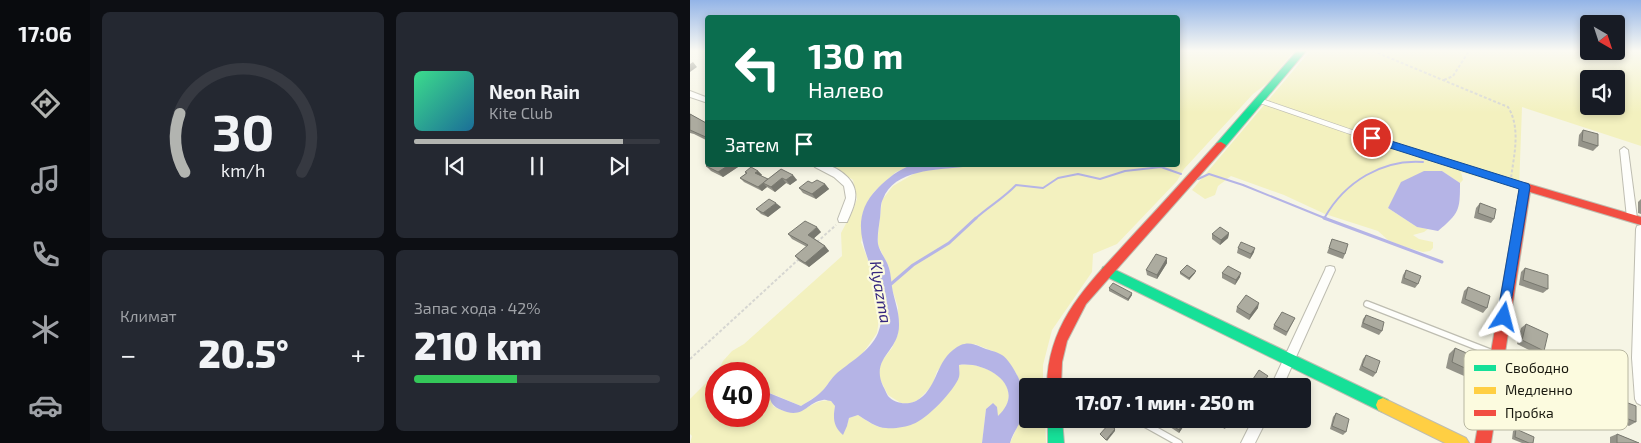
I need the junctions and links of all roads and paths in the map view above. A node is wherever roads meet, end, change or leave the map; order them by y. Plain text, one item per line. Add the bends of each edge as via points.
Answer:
1 (1285, 72) edge
2 (1424, 72) edge
3 (1456, 72) edge
4 (1444, 80) junction
5 (690, 94) edge
6 (705, 100) edge
7 (1261, 101) junction
8 (1624, 150) dead end
9 (822, 167) edge
10 (1511, 183) junction
11 (1525, 187) junction
12 (843, 219) joint
13 (1636, 219) edge
14 (1641, 229) edge
15 (814, 245) edge
16 (800, 258) edge
17 (1107, 270) junction
18 (1330, 270) dead end
19 (1367, 304) dead end
20 (1485, 350) edge
21 (1499, 350) edge
22 (690, 359) edge
23 (1291, 360) junction
24 (1054, 378) edge
25 (1281, 378) edge
26 (1641, 399) edge
27 (1055, 428) edge
28 (1152, 428) edge
29 (1256, 428) edge
30 (1485, 430) edge
31 (1056, 443) edge
32 (1179, 443) edge
33 (1248, 443) edge
34 (1461, 443) edge
35 (1483, 443) edge

1 - 7 street
2 - 4 path
3 - 4 path
4 - 10 path via 1494,100 1513,112 1515,144
5 - 6 street
7 - 10 lane
7 - 17 street
8 - 13 street
9 - 12 street via 844,177 850,184 851,203
10 - 11 lane
11 - 13 street
11 - 21 street
12 - 15 path
14 - 26 street via 1638,358
16 - 22 path
17 - 23 street
17 - 24 street via 1065,326
18 - 23 street
19 - 20 lane
23 - 25 street
23 - 34 street
27 - 31 street
28 - 32 lane
29 - 33 street
30 - 35 street

